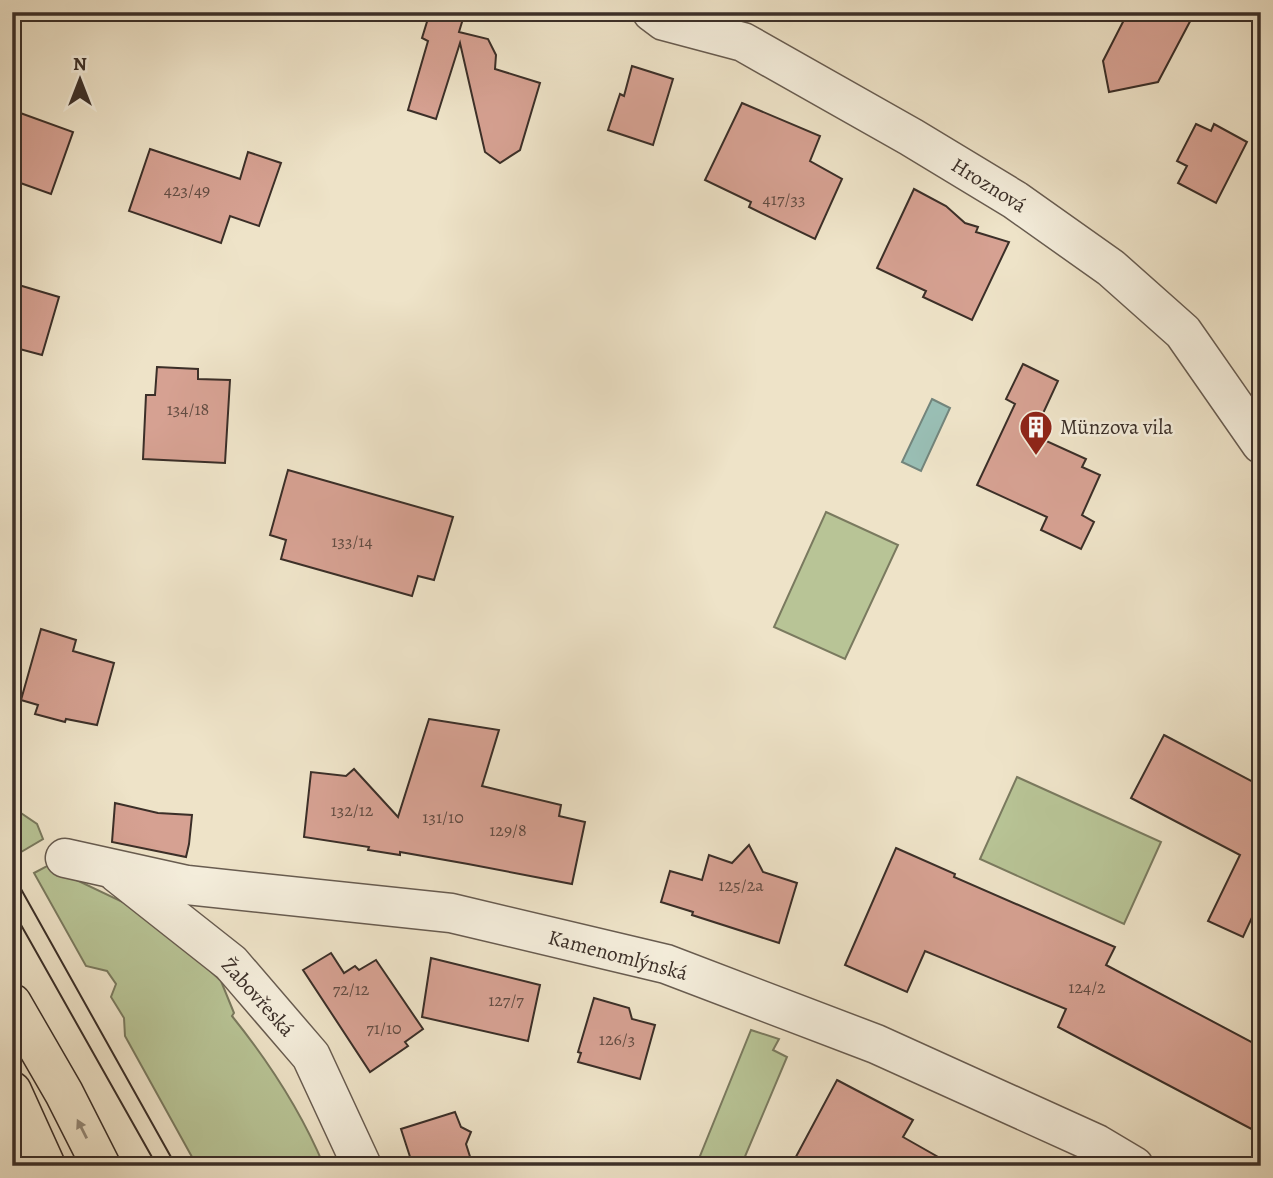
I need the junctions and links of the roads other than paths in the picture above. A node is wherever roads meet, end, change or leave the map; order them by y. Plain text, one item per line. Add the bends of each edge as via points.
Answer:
1 (652, 12) edge
2 (739, 27) edge
3 (1261, 444) edge
4 (65, 858) dead end
5 (110, 868) junction
6 (12, 1003) edge
7 (12, 1091) edge
8 (46, 1166) edge
9 (101, 1166) edge
10 (362, 1166) edge
11 (1134, 1166) edge

1 - 2 street, Hroznová via 664,21
2 - 3 street, Hroznová via 1015,200 1111,268 1183,332
4 - 5 street, Žabovřeská
5 - 10 street, Žabovřeská via 231,963 311,1056
5 - 11 street, Kamenomlýnská via 187,885 451,913 666,964 876,1044 1064,1129
9 -> 6 highway
7 - 8 highway

